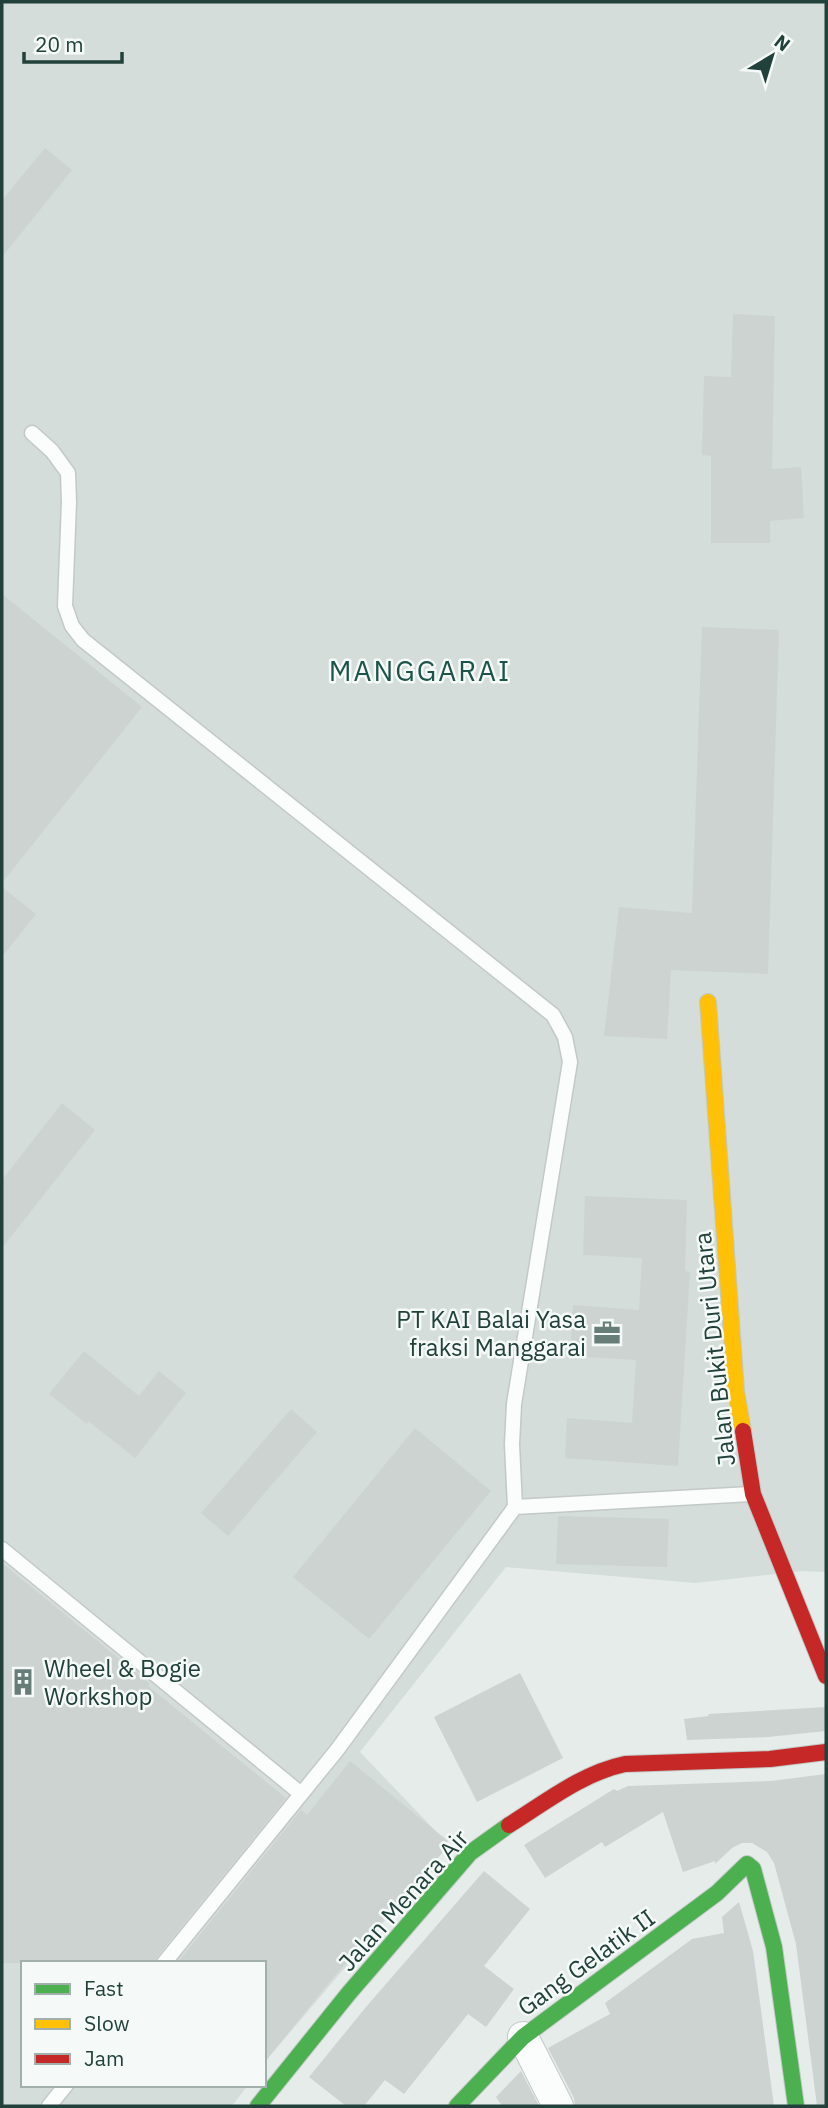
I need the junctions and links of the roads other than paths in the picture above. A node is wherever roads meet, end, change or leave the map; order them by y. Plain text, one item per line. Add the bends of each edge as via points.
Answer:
1 (32, 433) dead end
2 (708, 1002) dead end
3 (753, 1494) junction
4 (515, 1507) junction
5 (2, 1549) edge
6 (826, 1676) edge
7 (826, 1752) edge
8 (300, 1793) junction
9 (166, 1961) edge
10 (523, 2037) junction
11 (64, 2087) edge
12 (49, 2106) edge
13 (258, 2106) edge
14 (457, 2106) edge
15 (558, 2106) edge
16 (796, 2106) edge

1 - 4 lane via 68,473 65,607 83,640 553,1015 565,1037 570,1062 514,1404
2 - 3 street, Jalan Bukit Duri Utara via 736,1391
3 - 4 lane
3 - 6 street, Jalan Bukit Duri Utara
4 - 8 lane
5 - 8 lane
7 - 13 street, Jalan Menara Air via 606,1768 501,1830 470,1853
8 - 9 lane
10 - 14 street, Gang Gelatik II
10 - 15 street
10 - 16 street, Gang Gelatik II via 750,1864 774,1947
11 - 12 lane

